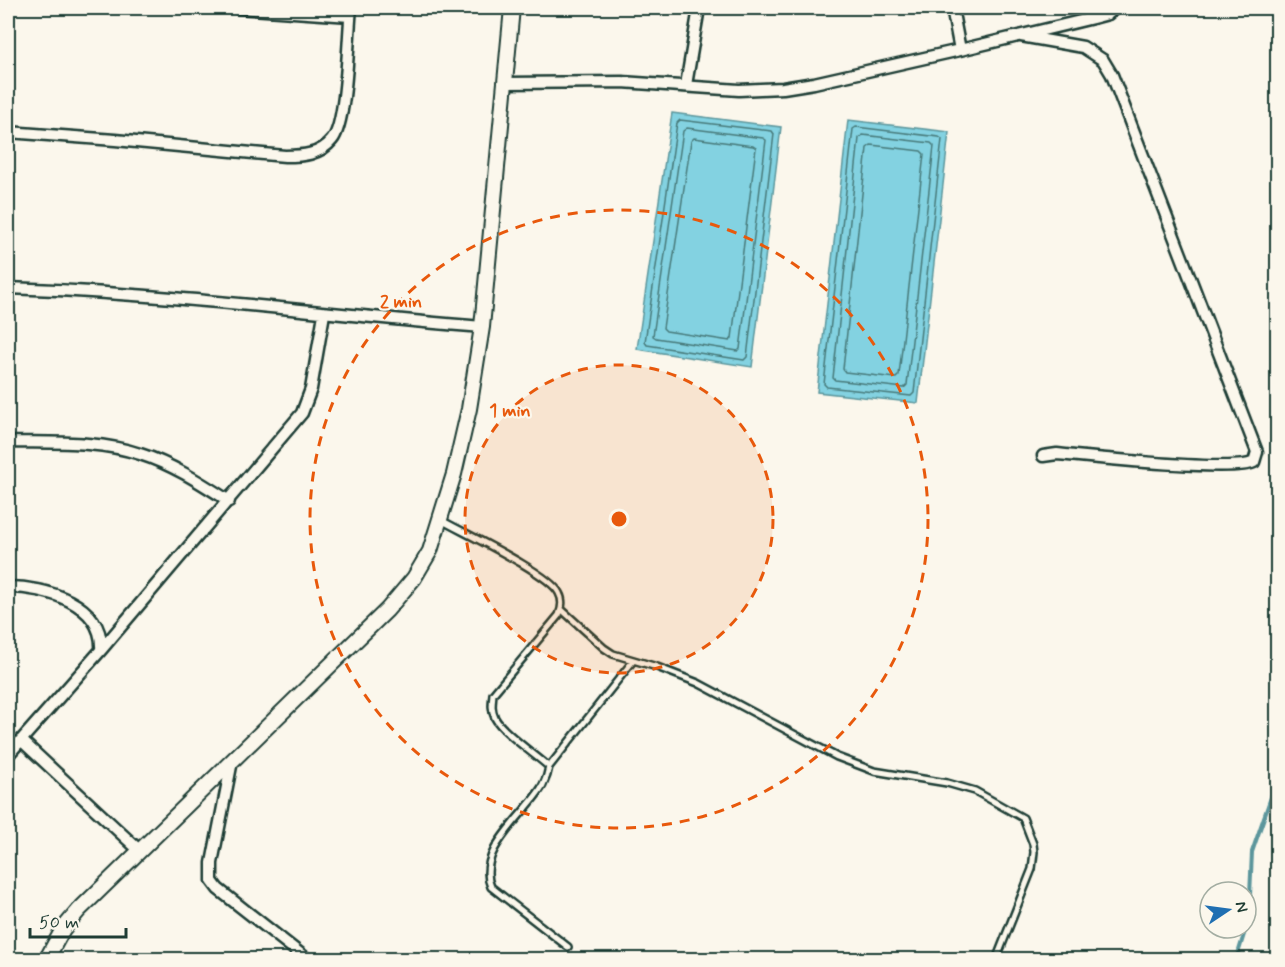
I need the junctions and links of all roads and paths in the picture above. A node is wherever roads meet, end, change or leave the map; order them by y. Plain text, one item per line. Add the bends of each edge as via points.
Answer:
1 (238, 8) edge
2 (512, 8) edge
3 (699, 8) edge
4 (952, 8) edge
5 (1115, 8) edge
6 (351, 12) edge
7 (1021, 36) junction
8 (960, 50) junction
9 (505, 82) junction
10 (686, 85) junction
11 (8, 132) edge
12 (8, 288) edge
13 (324, 314) junction
14 (482, 327) junction
15 (8, 442) edge
16 (1042, 456) dead end
17 (229, 501) junction
18 (440, 520) junction
19 (8, 587) edge
20 (561, 609) junction
21 (101, 650) junction
22 (633, 661) junction
23 (21, 740) junction
24 (8, 756) edge
25 (232, 761) junction
26 (549, 767) junction
27 (140, 851) junction
28 (568, 947) dead end
29 (46, 960) edge
30 (308, 960) edge
31 (996, 960) edge

1 - 6 street
2 - 9 street
3 - 10 street
4 - 8 street
5 - 7 street via 1108,14
6 - 11 street via 341,119 333,140 319,151 285,156
7 - 8 street
7 - 16 street via 1083,46 1103,60 1112,75 1257,452 1254,462 1239,466
8 - 10 street via 783,88 739,90
9 - 10 street
9 - 14 street
12 - 13 street via 69,290
13 - 14 street
13 - 17 street via 311,389 302,413
14 - 18 street via 470,409
15 - 17 street via 92,446 140,454 195,479
17 - 21 street
18 - 20 lane via 538,573 559,592
18 - 25 street via 430,551 387,610
19 - 21 street via 30,587 65,599 94,622 102,638
20 - 22 lane via 604,648
20 - 26 lane via 493,694 492,704 496,720 504,729
21 - 23 street
22 - 26 lane
22 - 31 lane via 698,682 854,765 900,777 947,783 975,792 1023,818 1033,844 1032,869
23 - 24 street
23 - 27 street
25 - 27 street
25 - 30 street via 212,880 218,889
26 - 28 lane via 542,786 494,850 488,873 491,887
27 - 29 street via 79,910

